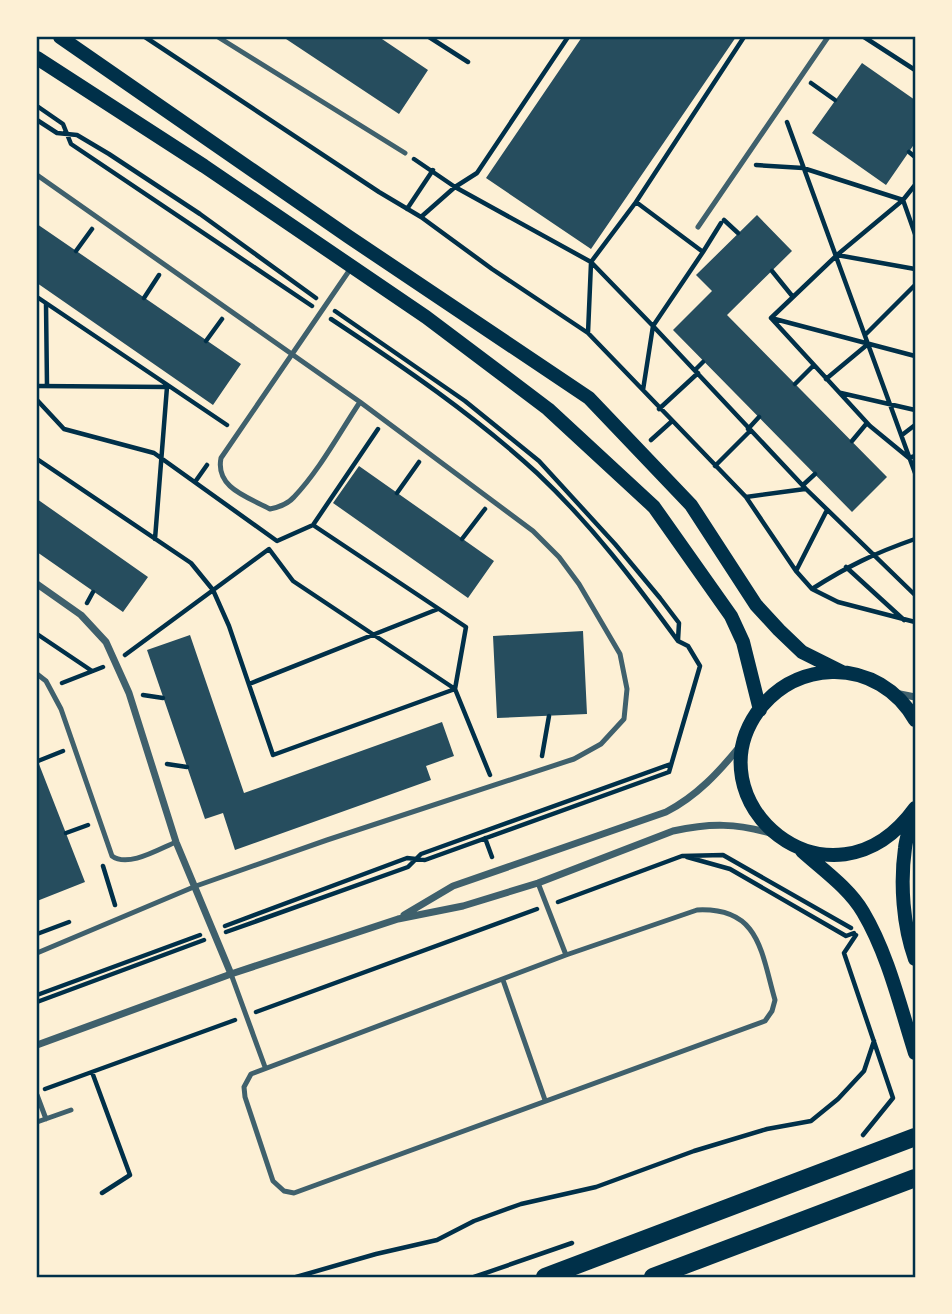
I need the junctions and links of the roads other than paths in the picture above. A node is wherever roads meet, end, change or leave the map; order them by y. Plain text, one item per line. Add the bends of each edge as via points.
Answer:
1 (60, 37) edge
2 (218, 37) edge
3 (828, 37) edge
4 (37, 58) edge
5 (405, 153) road end
6 (37, 175) edge
7 (698, 227) dead end
8 (352, 267) junction
9 (293, 355) junction
10 (360, 402) junction
11 (37, 584) edge
12 (842, 672) junction
13 (37, 674) edge
14 (892, 692) junction
15 (915, 697) edge
16 (760, 710) junction
17 (915, 720) edge
18 (745, 741) junction
19 (915, 808) edge
20 (774, 834) junction
21 (176, 842) junction
22 (798, 848) junction
23 (538, 883) junction
24 (196, 887) junction
25 (398, 919) junction
26 (37, 953) edge
27 (566, 955) junction
28 (915, 959) edge
29 (231, 974) junction
30 (503, 980) junction
31 (37, 1045) edge
32 (915, 1053) edge
33 (265, 1068) junction
34 (37, 1094) edge
35 (545, 1100) junction
36 (71, 1110) dead end
37 (46, 1119) junction
38 (37, 1122) edge
39 (915, 1137) edge
40 (915, 1178) edge
41 (545, 1277) edge
42 (653, 1277) edge

1 - 12 main road via 589,398 691,505 771,622 802,652
2 - 5 lane
3 - 7 lane
4 - 8 main road
6 - 9 lane
8 - 9 lane
8 - 16 main road via 548,409 654,507 731,616 743,642
9 - 10 lane
9 - 10 lane via 221,458 223,481 234,489 271,509 293,498
10 - 24 lane via 533,531 559,557 620,654 627,689 624,719 601,744 574,759
11 - 21 street via 81,615 106,642 140,727
12 - 14 main road via 870,679
12 - 16 main road via 797,679 776,692
13 - 21 lane via 50,688 75,746 112,856 127,861
14 - 15 street
14 - 17 main road
16 - 18 main road
18 - 20 main road via 745,788 754,810
18 - 25 street via 700,790 666,812 453,886
19 - 22 main road via 889,838 868,849 833,855
19 - 28 main road via 905,848 904,882
20 - 22 main road
20 - 23 street via 744,825 694,826
21 - 24 street
22 - 32 main road via 862,910 880,946
23 - 25 street via 463,906
23 - 27 lane
24 - 26 lane
24 - 29 street
25 - 29 street
27 - 30 lane
27 - 35 lane via 697,909 716,909 740,919 755,934 775,1000 765,1021
29 - 31 street
29 - 33 lane
30 - 33 lane
30 - 35 lane
33 - 35 lane via 251,1073 244,1097 273,1181 284,1191 295,1193
34 - 37 lane
36 - 37 lane
37 - 38 lane
39 - 41 main road
40 - 42 main road

